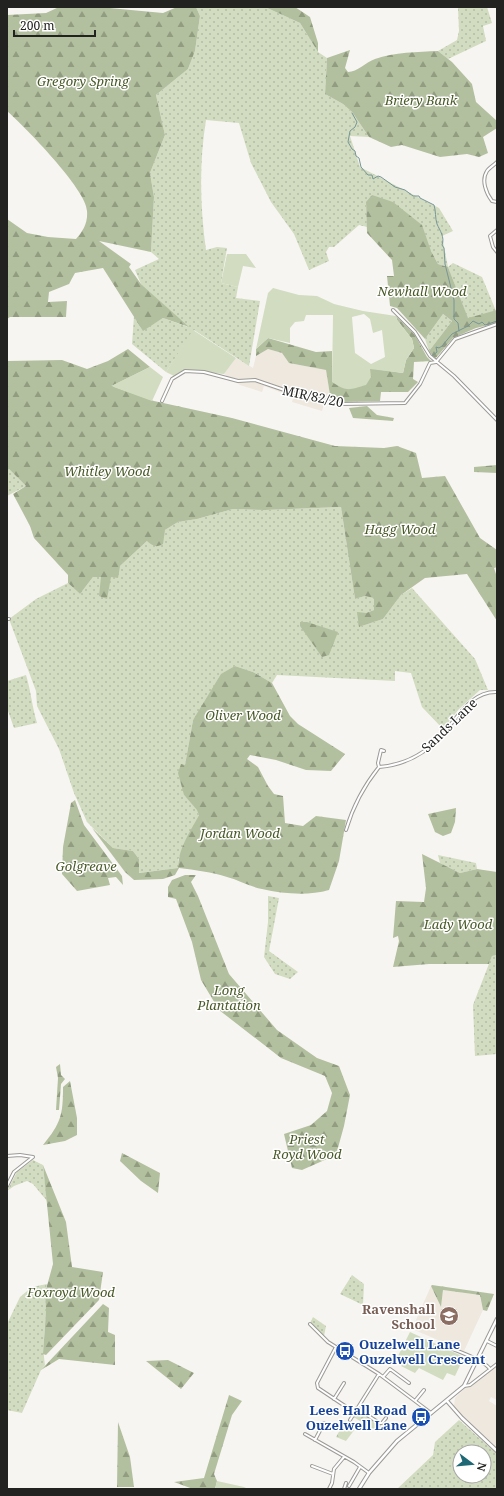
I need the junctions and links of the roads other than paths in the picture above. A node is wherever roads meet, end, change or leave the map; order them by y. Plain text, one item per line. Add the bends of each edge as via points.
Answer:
1 (497, 162) edge
2 (497, 202) edge
3 (497, 230) edge
4 (497, 252) edge
5 (393, 310) dead end
6 (497, 324) edge
7 (436, 362) junction
8 (162, 401) dead end
9 (497, 420) edge
10 (497, 692) edge
11 (384, 751) dead end
12 (379, 767) junction
13 (346, 830) dead end
14 (7, 1156) edge
15 (7, 1186) edge
16 (497, 1319) edge
17 (310, 1324) dead end
18 (487, 1341) junction
19 (497, 1346) edge
20 (336, 1347) junction
21 (448, 1347) dead end
22 (478, 1361) junction
23 (497, 1364) edge
24 (490, 1369) junction
25 (379, 1374) junction
26 (383, 1377) junction
27 (344, 1383) dead end
28 (409, 1383) dead end
29 (464, 1386) junction
30 (424, 1390) dead end
31 (334, 1399) junction
32 (415, 1401) junction
33 (447, 1401) junction
34 (357, 1408) junction
35 (354, 1412) junction
36 (430, 1413) junction
37 (386, 1418) dead end
38 (350, 1420) dead end
39 (324, 1423) dead end
40 (305, 1434) dead end
41 (316, 1440) junction
42 (497, 1451) edge
43 (344, 1458) junction
44 (312, 1466) dead end
45 (360, 1467) junction
46 (369, 1473) junction
47 (333, 1474) junction
48 (346, 1483) dead end
49 (349, 1486) dead end
50 (329, 1489) edge
51 (344, 1489) edge
52 (359, 1489) edge

1 - 2 street via 487,170 484,179 488,195 492,201
3 - 4 street via 490,236
5 - 7 street via 415,332
6 - 7 street via 454,338
7 - 8 street, MIR/82/20 via 430,363 420,384 405,403 340,404 296,394 255,380 238,381 204,372 185,372 172,379
7 - 9 street via 454,376
10 - 12 street, Sands Lane via 476,698 441,737 418,754 399,764
11 - 12 street via 381,750
12 - 13 street via 360,793
14 - 15 street via 33,1157 14,1172
16 - 18 street
17 - 20 street
18 - 19 street
18 - 22 street
20 - 25 street
20 - 31 street via 317,1383 318,1388
21 - 22 street
22 - 24 street
22 - 29 street
23 - 24 street
24 - 29 street via 470,1385
25 - 26 street
25 - 34 street
26 - 28 street via 390,1369
26 - 32 street
27 - 31 street
29 - 33 street
30 - 32 street
31 - 35 street
32 - 36 street
33 - 36 street
33 - 42 street
34 - 35 street
34 - 37 street via 378,1423 382,1423
35 - 38 street
36 - 46 street via 397,1441
39 - 41 street
40 - 41 street
41 - 43 street
43 - 45 street
43 - 47 street via 334,1468
44 - 47 street
45 - 46 street
45 - 49 street
46 - 52 street
47 - 50 street
48 - 51 street

